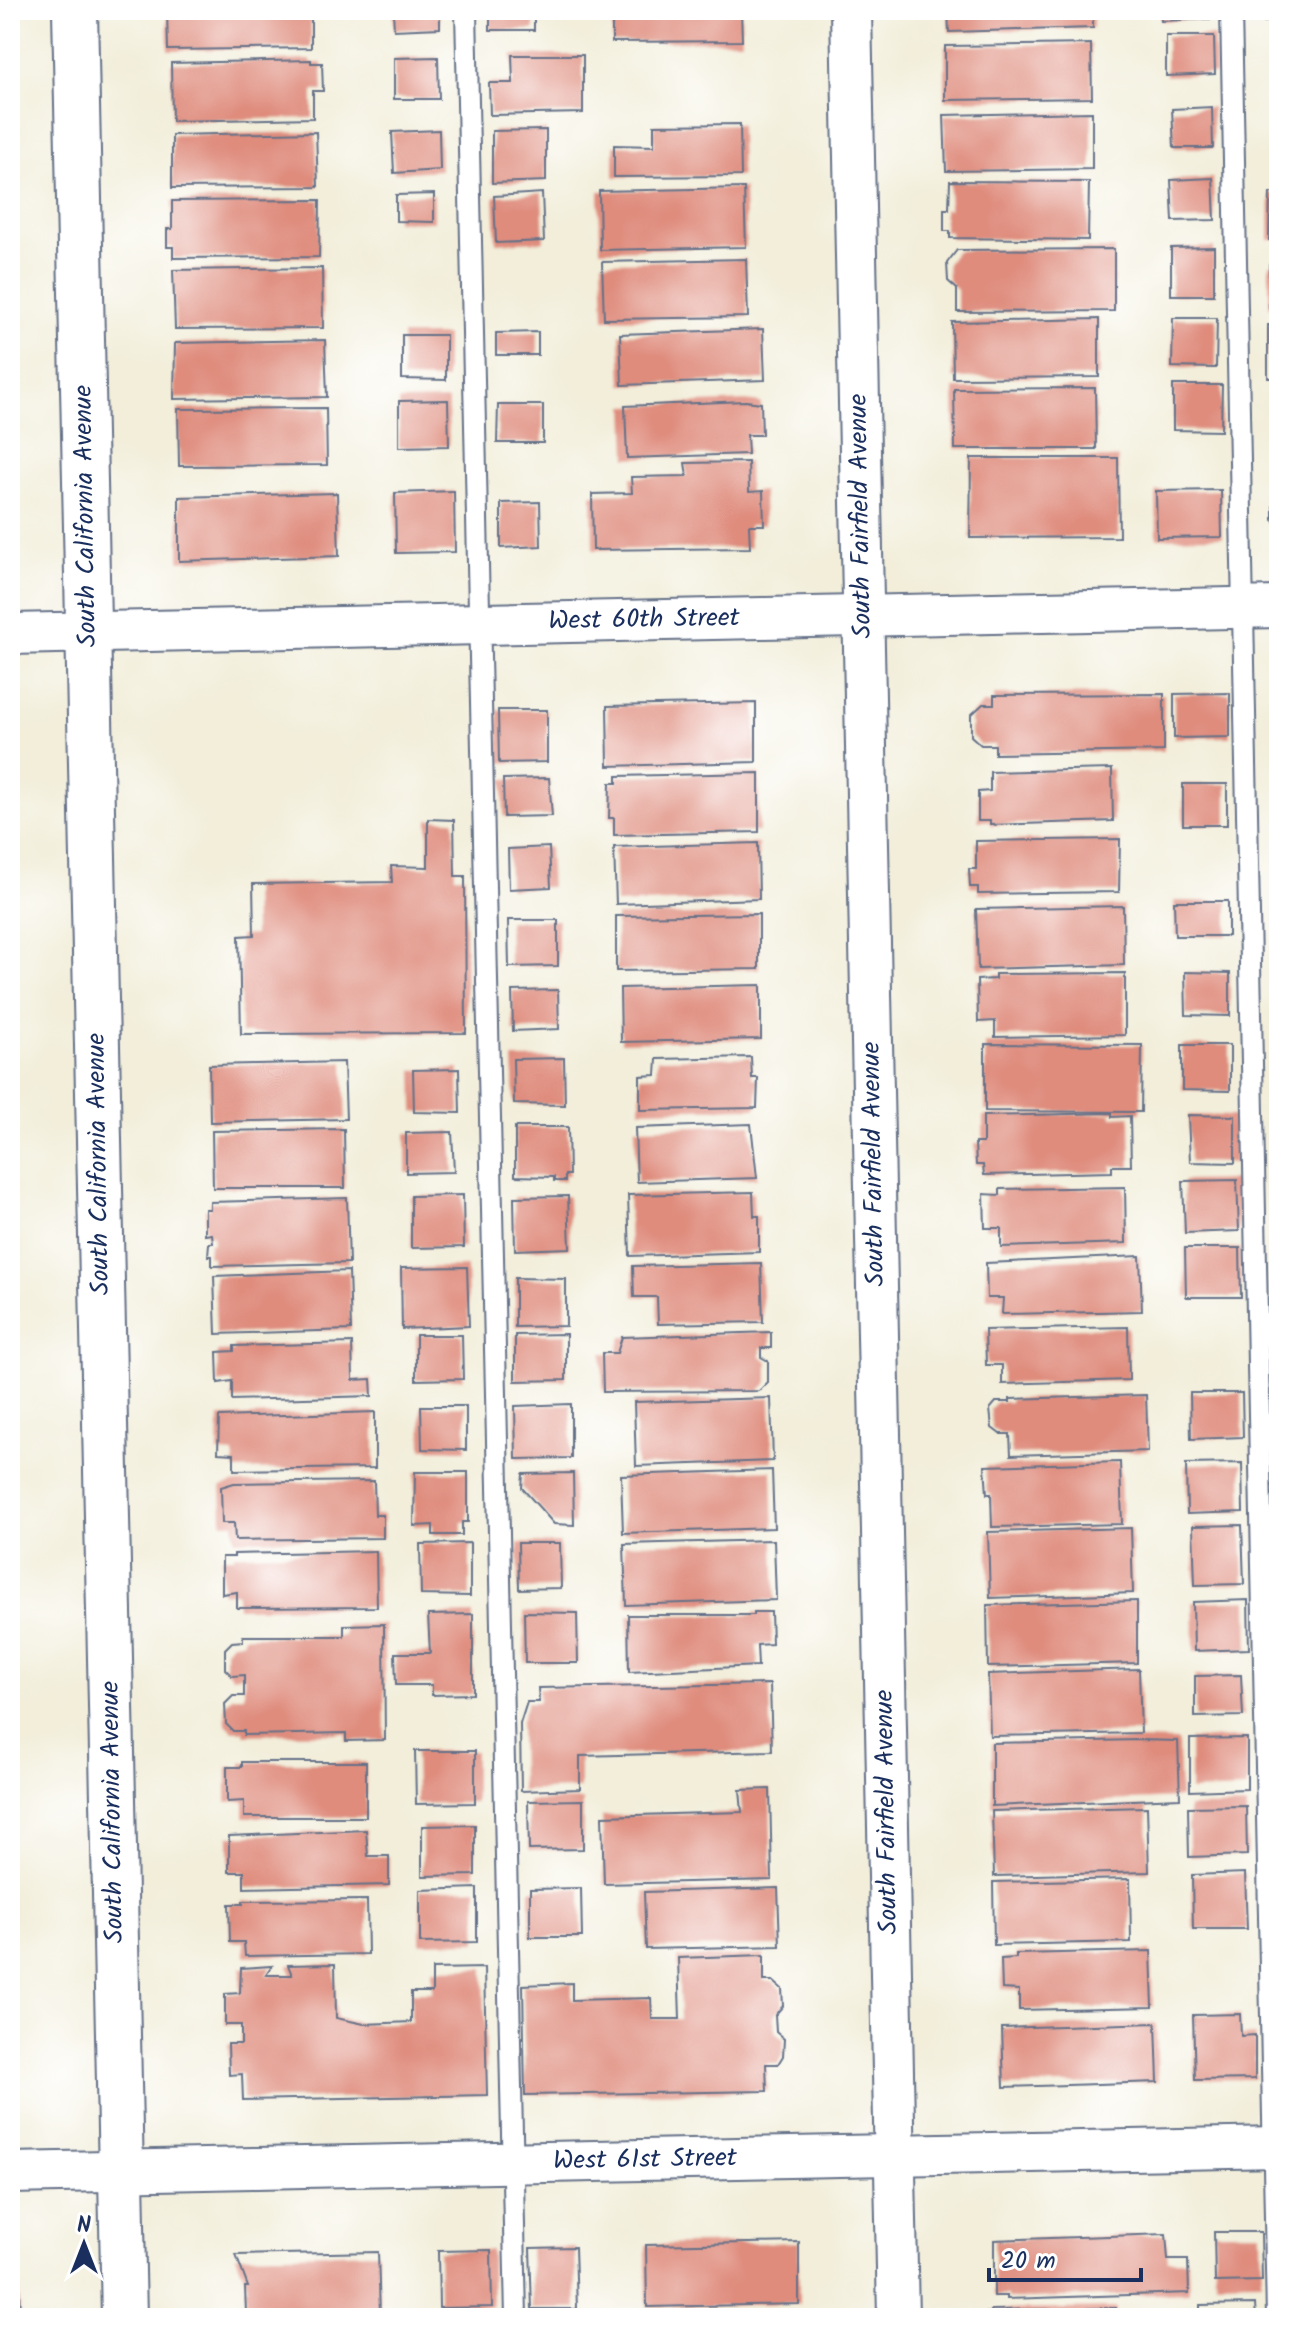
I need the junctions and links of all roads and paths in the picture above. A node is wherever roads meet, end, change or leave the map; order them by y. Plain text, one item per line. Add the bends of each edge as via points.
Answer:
1 (75, 10) edge
2 (466, 10) edge
3 (851, 10) edge
4 (1231, 10) edge
5 (1261, 607) edge
6 (863, 615) junction
7 (480, 624) junction
8 (88, 632) junction
9 (10, 634) edge
10 (1276, 2147) edge
11 (894, 2155) junction
12 (513, 2163) junction
13 (120, 2171) junction
14 (10, 2173) edge
15 (124, 2318) edge
16 (516, 2318) edge
17 (898, 2318) edge
18 (1277, 2318) edge

1 - 8 street, South California Avenue
2 - 7 lane
3 - 6 street, South Fairfield Avenue
4 - 5 lane
5 - 6 street, West 60th Street
5 - 10 lane
6 - 7 street, West 60th Street
6 - 11 street, South Fairfield Avenue
7 - 8 street, West 60th Street
7 - 12 lane
8 - 9 street, West 60th Street
8 - 13 street, South California Avenue
10 - 11 street, West 61st Street
10 - 18 lane
11 - 12 street, West 61st Street
11 - 17 street, South Fairfield Avenue
12 - 13 street, West 61st Street
12 - 16 lane
13 - 14 street, West 61st Street
13 - 15 street, South California Avenue

